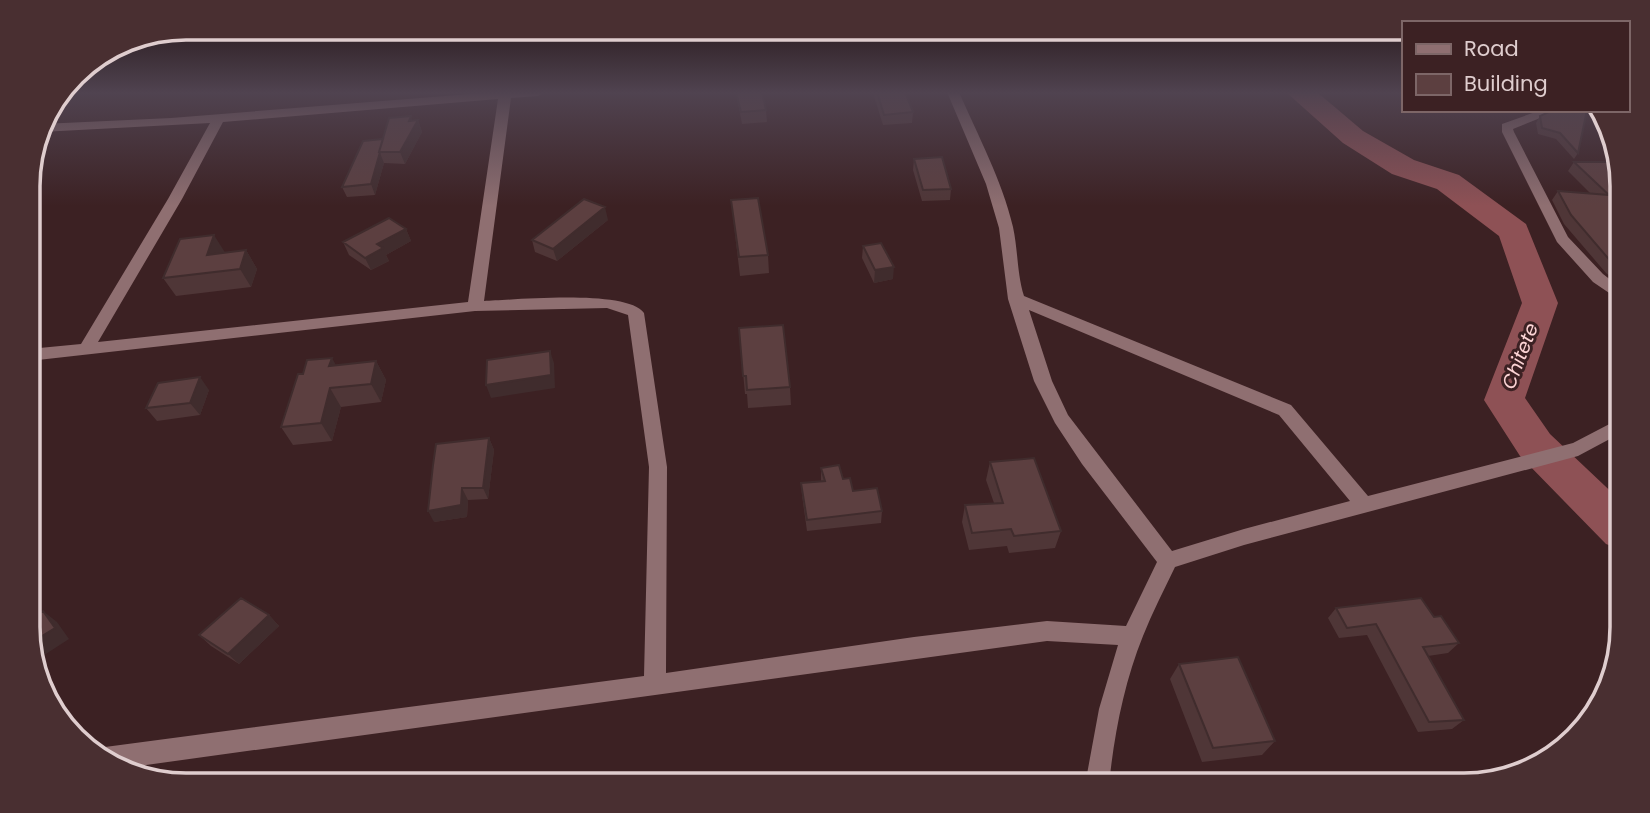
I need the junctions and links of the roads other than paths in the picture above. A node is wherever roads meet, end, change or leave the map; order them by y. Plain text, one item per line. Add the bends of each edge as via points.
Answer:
1 (212, 130) edge
2 (500, 130) edge
3 (969, 130) edge
4 (1507, 130) edge
5 (1610, 287) edge
6 (1016, 299) junction
7 (475, 306) junction
8 (87, 347) junction
9 (41, 353) edge
10 (1610, 431) edge
11 (1365, 506) junction
12 (1168, 561) junction
13 (1132, 636) junction
14 (655, 685) junction
15 (120, 757) edge
16 (1098, 772) edge

1 - 8 street
2 - 7 street
3 - 6 street via 1006,228
4 - 5 street via 1562,239
6 - 11 street via 1285,410
6 - 12 street via 1043,381 1061,418
7 - 8 street
7 - 14 street via 607,303 630,307 636,313 658,467
8 - 9 street
10 - 11 street via 1578,449
11 - 12 street
12 - 13 street
13 - 14 street via 1047,631
13 - 16 street via 1115,684
14 - 15 street

